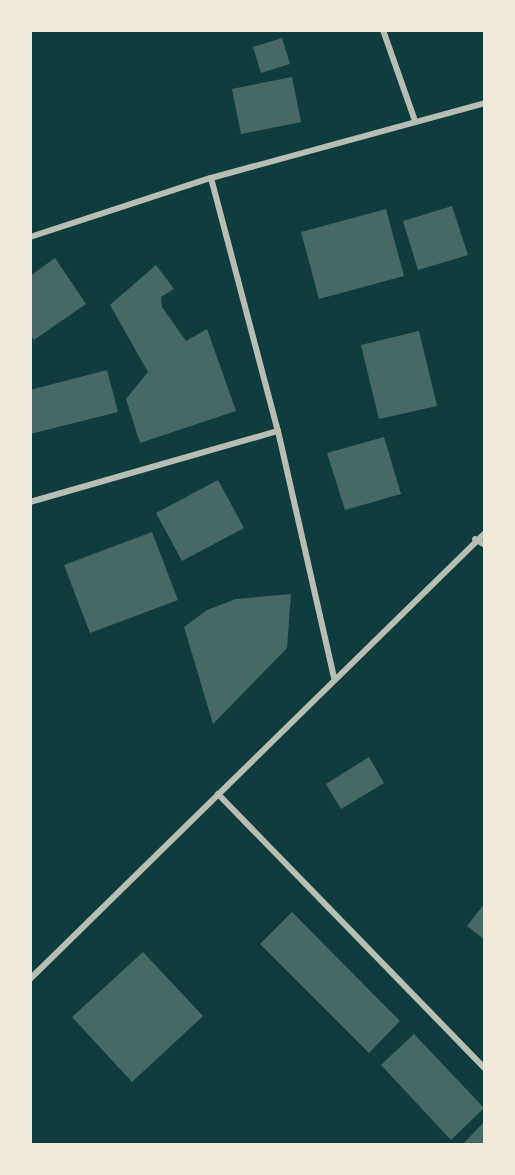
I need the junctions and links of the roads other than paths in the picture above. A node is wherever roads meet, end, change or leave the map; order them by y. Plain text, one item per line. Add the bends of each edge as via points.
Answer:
1 (383, 30) edge
2 (485, 104) edge
3 (415, 122) junction
4 (211, 178) junction
5 (30, 237) edge
6 (278, 430) junction
7 (30, 502) edge
8 (485, 533) edge
9 (475, 539) junction
10 (485, 545) edge
11 (334, 678) junction
12 (218, 794) junction
13 (30, 979) edge
14 (485, 1069) edge

1 - 3 street
2 - 3 street
3 - 4 street
4 - 5 street
4 - 6 street
6 - 7 street
6 - 11 street
8 - 9 street
9 - 10 street
9 - 11 street
11 - 12 street
12 - 13 street
12 - 14 street

